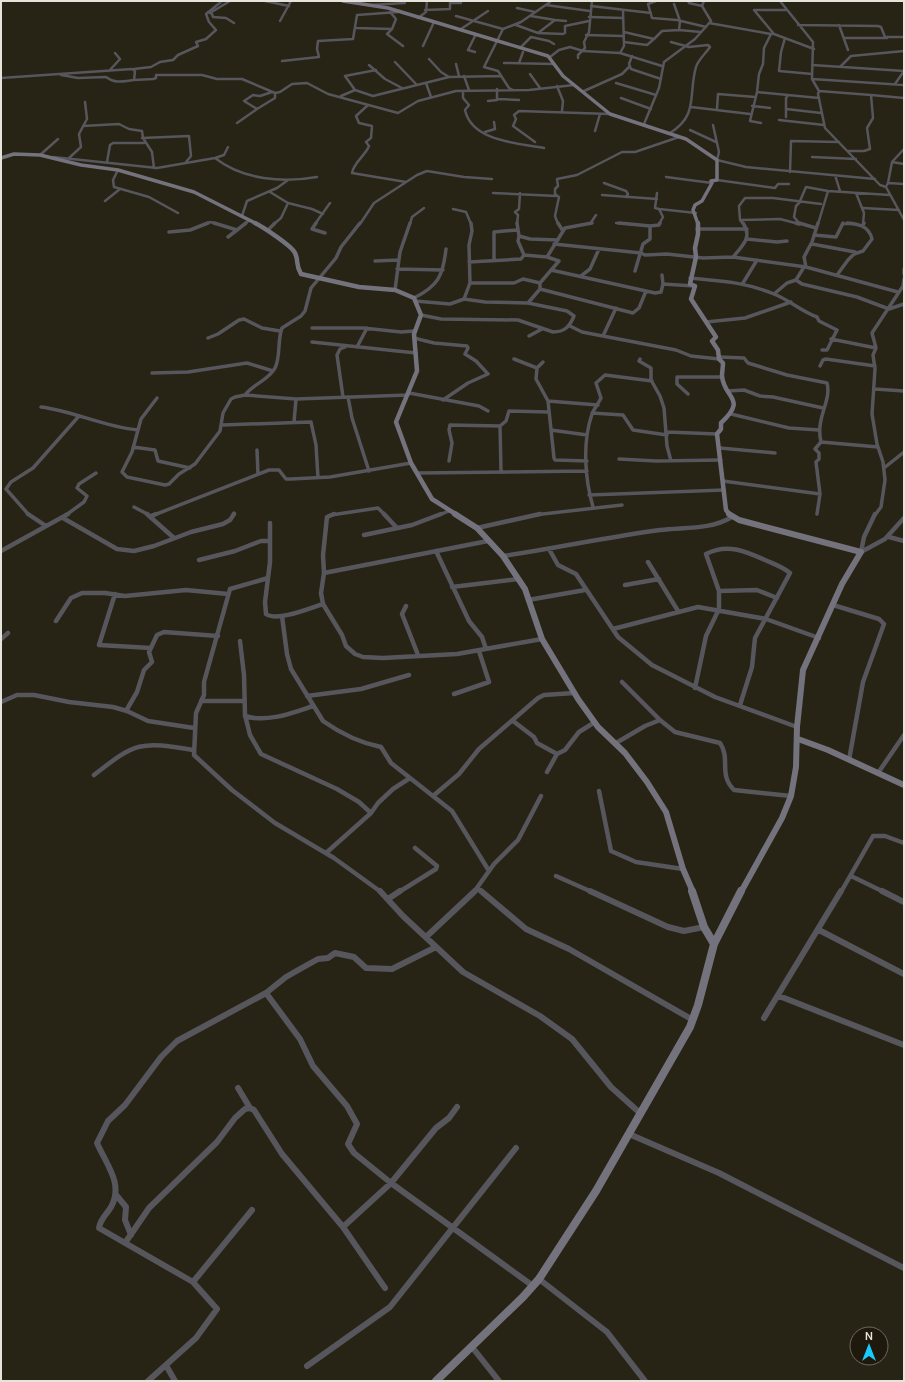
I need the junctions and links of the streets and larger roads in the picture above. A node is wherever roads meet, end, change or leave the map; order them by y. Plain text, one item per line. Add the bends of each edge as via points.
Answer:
1 (222, 1) edge
2 (230, 1) edge
3 (265, 1) edge
4 (291, 1) edge
5 (342, 1) edge
6 (427, 1) edge
7 (548, 1) edge
8 (592, 1) edge
9 (656, 1) edge
10 (688, 1) edge
11 (704, 1) edge
12 (780, 1) edge
13 (405, 3) dead end
14 (461, 3) dead end
15 (674, 4) dead end
16 (370, 5) junction
17 (546, 5) junction
18 (289, 6) junction
19 (590, 6) junction
20 (702, 6) junction
21 (517, 8) dead end
22 (425, 10) junction
23 (786, 10) junction
24 (488, 11) dead end
25 (590, 11) junction
26 (622, 11) junction
27 (390, 12) junction
28 (398, 12) junction
29 (535, 12) junction
30 (209, 13) junction
31 (651, 13) junction
32 (456, 16) dead end
33 (530, 16) junction
34 (589, 16) junction
35 (418, 18) junction
36 (623, 18) junction
37 (472, 20) junction
38 (556, 20) junction
39 (280, 21) dead end
40 (566, 21) dead end
41 (589, 21) junction
42 (434, 22) junction
43 (680, 22) junction
44 (234, 23) dead end
45 (709, 23) junction
46 (516, 25) junction
47 (798, 25) junction
48 (838, 26) junction
49 (706, 27) junction
50 (356, 28) junction
51 (392, 29) junction
52 (461, 29) junction
53 (503, 29) junction
54 (679, 30) junction
55 (538, 32) junction
56 (624, 32) junction
57 (701, 32) junction
58 (476, 34) junction
59 (772, 34) junction
60 (586, 35) junction
61 (623, 36) junction
62 (904, 37) edge
63 (785, 38) junction
64 (844, 38) junction
65 (887, 38) junction
66 (654, 39) junction
67 (498, 40) junction
68 (624, 42) junction
69 (671, 42) dead end
70 (554, 44) dead end
71 (403, 46) dead end
72 (423, 46) dead end
73 (686, 47) junction
74 (520, 48) junction
75 (814, 50) junction
76 (848, 50) dead end
77 (583, 51) junction
78 (904, 51) edge
79 (115, 52) dead end
80 (475, 52) dead end
81 (523, 52) dead end
82 (620, 53) junction
83 (632, 56) junction
84 (550, 57) junction
85 (578, 58) dead end
86 (429, 59) dead end
87 (282, 61) dead end
88 (395, 62) dead end
89 (504, 63) dead end
90 (519, 63) junction
91 (456, 64) dead end
92 (553, 64) junction
93 (369, 65) dead end
94 (812, 65) junction
95 (662, 66) junction
96 (629, 67) junction
97 (840, 67) junction
98 (112, 70) junction
99 (134, 70) junction
100 (376, 70) junction
101 (904, 71) edge
102 (47, 74) junction
103 (530, 74) dead end
104 (812, 74) junction
105 (459, 76) junction
106 (464, 76) junction
107 (501, 76) junction
108 (449, 77) junction
109 (1, 78) edge
110 (812, 79) junction
111 (134, 80) junction
112 (661, 80) junction
113 (426, 83) junction
114 (616, 83) dead end
115 (416, 84) junction
116 (574, 84) junction
117 (895, 84) junction
118 (904, 85) edge
119 (557, 86) junction
120 (402, 88) junction
121 (540, 88) junction
122 (496, 89) junction
123 (355, 90) junction
124 (469, 90) junction
125 (513, 90) junction
126 (463, 91) junction
127 (584, 91) junction
128 (819, 91) junction
129 (274, 92) junction
130 (757, 92) junction
131 (788, 94) junction
132 (656, 95) junction
133 (871, 95) junction
134 (341, 96) junction
135 (431, 97) junction
136 (755, 97) junction
137 (621, 98) dead end
138 (819, 98) junction
139 (904, 98) edge
140 (498, 99) junction
141 (519, 100) dead end
142 (488, 101) dead end
143 (85, 102) dead end
144 (368, 105) junction
145 (752, 106) junction
146 (691, 107) junction
147 (651, 108) junction
148 (770, 108) dead end
149 (257, 109) junction
150 (718, 109) junction
151 (786, 109) junction
152 (562, 111) junction
153 (821, 113) junction
154 (600, 114) junction
155 (610, 114) junction
156 (750, 114) junction
157 (786, 117) dead end
158 (779, 120) dead end
159 (494, 122) dead end
160 (237, 123) dead end
161 (761, 123) dead end
162 (644, 124) junction
163 (713, 125) dead end
164 (824, 125) junction
165 (83, 126) junction
166 (690, 130) dead end
167 (595, 131) dead end
168 (485, 132) junction
169 (670, 133) junction
170 (679, 137) junction
171 (142, 138) junction
172 (58, 140) dead end
173 (535, 142) dead end
174 (716, 142) junction
175 (839, 142) junction
176 (144, 143) junction
177 (228, 147) dead end
178 (544, 148) dead end
179 (904, 148) edge
180 (849, 151) junction
181 (40, 155) junction
182 (47, 157) junction
183 (812, 157) dead end
184 (1, 158) edge
185 (69, 158) junction
186 (215, 158) junction
187 (856, 159) junction
188 (717, 160) junction
189 (107, 162) junction
190 (186, 162) junction
191 (892, 162) junction
192 (904, 164) edge
193 (154, 168) junction
194 (118, 170) junction
195 (790, 172) junction
196 (834, 175) junction
197 (666, 177) dead end
198 (317, 178) dead end
199 (492, 179) dead end
200 (875, 179) junction
201 (288, 180) junction
202 (406, 182) junction
203 (714, 182) junction
204 (604, 183) dead end
205 (789, 184) dead end
206 (904, 184) edge
207 (887, 185) junction
208 (120, 189) junction
209 (828, 191) junction
210 (840, 191) junction
211 (270, 192) junction
212 (493, 193) dead end
213 (520, 193) junction
214 (657, 193) dead end
215 (856, 193) junction
216 (602, 195) dead end
217 (890, 195) junction
218 (559, 197) junction
219 (626, 197) junction
220 (657, 200) junction
221 (105, 201) dead end
222 (800, 202) junction
223 (288, 203) junction
224 (330, 203) dead end
225 (821, 204) junction
226 (424, 208) dead end
227 (863, 208) junction
228 (453, 209) dead end
229 (659, 209) junction
230 (899, 210) junction
231 (178, 213) dead end
232 (696, 213) junction
233 (323, 214) junction
234 (596, 215) dead end
235 (242, 216) junction
236 (250, 220) junction
237 (740, 220) junction
238 (904, 220) edge
239 (616, 223) dead end
240 (799, 224) junction
241 (863, 225) junction
242 (650, 226) junction
243 (816, 228) junction
244 (697, 229) junction
245 (747, 229) junction
246 (237, 230) junction
247 (268, 230) junction
248 (517, 230) junction
249 (563, 231) junction
250 (169, 232) dead end
251 (325, 233) dead end
252 (814, 235) junction
253 (519, 236) junction
254 (228, 237) dead end
255 (747, 239) junction
256 (558, 240) junction
257 (787, 241) dead end
258 (554, 244) junction
259 (812, 244) junction
260 (446, 249) dead end
261 (599, 249) junction
262 (855, 252) junction
263 (641, 253) junction
264 (524, 255) junction
265 (547, 257) junction
266 (697, 257) junction
267 (733, 257) junction
268 (398, 260) junction
269 (494, 260) junction
270 (757, 260) junction
271 (375, 261) dead end
272 (469, 262) junction
273 (805, 267) junction
274 (397, 269) junction
275 (443, 270) junction
276 (550, 270) junction
277 (904, 270) edge
278 (635, 272) dead end
279 (904, 274) edge
280 (662, 275) dead end
281 (837, 275) junction
282 (581, 276) junction
283 (321, 278) junction
284 (690, 278) junction
285 (904, 279) edge
286 (796, 280) junction
287 (470, 283) junction
288 (540, 283) junction
289 (744, 283) junction
290 (663, 284) junction
291 (695, 286) junction
292 (540, 289) junction
293 (395, 290) junction
294 (646, 291) junction
295 (898, 292) junction
296 (774, 294) junction
297 (464, 299) junction
298 (415, 300) junction
299 (528, 302) junction
300 (790, 302) junction
301 (904, 304) edge
302 (616, 308) junction
303 (889, 309) junction
304 (421, 315) junction
305 (706, 322) junction
306 (570, 326) junction
307 (312, 328) dead end
308 (367, 328) junction
309 (542, 329) junction
310 (280, 331) junction
311 (414, 332) junction
312 (529, 336) dead end
313 (603, 336) junction
314 (208, 338) dead end
315 (414, 338) junction
316 (831, 339) junction
317 (312, 342) dead end
318 (345, 346) junction
319 (357, 347) junction
320 (876, 348) junction
321 (822, 350) dead end
322 (828, 350) junction
323 (416, 353) junction
324 (719, 358) junction
325 (514, 359) dead end
326 (640, 359) dead end
327 (824, 360) junction
328 (543, 362) dead end
329 (820, 366) dead end
330 (875, 366) junction
331 (536, 368) junction
332 (273, 372) junction
333 (152, 373) dead end
334 (722, 377) junction
335 (652, 381) junction
336 (875, 389) junction
337 (728, 391) junction
338 (904, 391) edge
339 (408, 394) junction
340 (688, 394) dead end
341 (245, 395) junction
342 (346, 397) junction
343 (157, 398) dead end
344 (296, 399) junction
345 (443, 400) junction
346 (548, 401) junction
347 (519, 404) dead end
348 (598, 405) junction
349 (41, 407) dead end
350 (823, 408) junction
351 (514, 410) junction
352 (488, 411) dead end
353 (548, 412) junction
354 (592, 413) junction
355 (731, 414) junction
356 (79, 416) junction
357 (294, 422) junction
358 (222, 425) junction
359 (500, 426) junction
360 (138, 430) junction
361 (551, 430) junction
362 (819, 430) junction
363 (667, 433) junction
364 (717, 434) junction
365 (587, 435) junction
366 (821, 442) junction
367 (133, 447) junction
368 (878, 447) junction
369 (720, 448) junction
370 (257, 450) dead end
371 (904, 452) edge
372 (776, 453) dead end
373 (619, 459) dead end
374 (721, 460) junction
375 (449, 461) dead end
376 (587, 461) junction
377 (671, 461) junction
378 (577, 462) junction
379 (411, 463) junction
380 (190, 468) junction
381 (884, 468) junction
382 (587, 470) junction
383 (370, 471) junction
384 (578, 471) junction
385 (96, 472) dead end
386 (501, 472) junction
387 (417, 473) junction
388 (258, 474) junction
389 (318, 478) junction
390 (724, 481) junction
391 (724, 490) junction
392 (820, 494) junction
393 (588, 495) junction
394 (622, 505) dead end
395 (593, 507) junction
396 (134, 508) dead end
397 (449, 511) junction
398 (234, 513) dead end
399 (818, 514) dead end
400 (151, 516) junction
401 (732, 517) junction
402 (63, 518) junction
403 (904, 518) edge
404 (270, 523) dead end
405 (46, 526) junction
406 (397, 528) junction
407 (477, 528) junction
408 (364, 536) dead end
409 (889, 537) junction
410 (174, 538) junction
411 (268, 541) junction
412 (488, 541) junction
413 (904, 541) edge
414 (1, 544) edge
415 (6, 547) junction
416 (549, 549) junction
417 (1, 551) edge
418 (436, 551) junction
419 (861, 552) junction
420 (503, 556) junction
421 (198, 560) dead end
422 (648, 562) dead end
423 (324, 572) junction
424 (268, 578) junction
425 (518, 579) junction
426 (658, 579) junction
427 (625, 585) dead end
428 (452, 587) junction
429 (585, 590) junction
430 (719, 590) junction
431 (115, 594) junction
432 (228, 594) junction
433 (777, 598) junction
434 (528, 600) junction
435 (323, 604) junction
436 (833, 605) junction
437 (406, 606) dead end
438 (719, 609) junction
439 (678, 611) junction
440 (282, 616) junction
441 (766, 619) junction
442 (56, 621) dead end
443 (613, 629) junction
444 (8, 633) dead end
445 (218, 636) junction
446 (819, 638) junction
447 (1, 639) edge
448 (542, 639) junction
449 (240, 641) dead end
450 (151, 648) junction
451 (486, 649) junction
452 (479, 651) junction
453 (418, 655) junction
454 (409, 675) dead end
455 (622, 682) dead end
456 (695, 688) junction
457 (574, 693) junction
458 (454, 694) dead end
459 (307, 696) junction
460 (201, 701) junction
461 (244, 701) junction
462 (1, 702) edge
463 (740, 705) junction
464 (313, 706) junction
465 (126, 711) junction
466 (245, 716) junction
467 (251, 719) junction
468 (660, 720) junction
469 (513, 721) junction
470 (594, 722) junction
471 (248, 725) junction
472 (796, 727) junction
473 (194, 728) junction
474 (904, 735) edge
475 (798, 739) junction
476 (616, 743) junction
477 (193, 750) junction
478 (557, 754) junction
479 (850, 760) junction
480 (547, 772) dead end
481 (878, 774) junction
482 (94, 775) dead end
483 (410, 778) junction
484 (904, 785) edge
485 (599, 791) dead end
486 (433, 796) junction
487 (541, 796) dead end
488 (791, 796) junction
489 (371, 813) junction
490 (904, 843) edge
491 (415, 848) dead end
492 (326, 853) junction
493 (485, 864) junction
494 (494, 864) junction
495 (683, 869) junction
496 (489, 871) junction
497 (556, 876) dead end
498 (851, 876) junction
499 (478, 889) junction
500 (388, 899) junction
501 (904, 902) edge
502 (704, 928) junction
503 (819, 930) junction
504 (426, 937) junction
505 (714, 944) junction
506 (436, 947) junction
507 (904, 974) edge
508 (266, 993) junction
509 (779, 996) junction
510 (764, 1018) dead end
511 (693, 1020) junction
512 (904, 1046) edge
513 (238, 1088) dead end
514 (457, 1107) dead end
515 (250, 1108) junction
516 (641, 1114) junction
517 (629, 1134) junction
518 (516, 1148) dead end
519 (391, 1183) junction
520 (117, 1196) junction
521 (252, 1210) dead end
522 (343, 1226) junction
523 (453, 1227) junction
524 (131, 1235) junction
525 (125, 1243) junction
526 (904, 1268) edge
527 (539, 1279) junction
528 (193, 1282) junction
529 (533, 1286) junction
530 (386, 1288) dead end
531 (472, 1347) junction
532 (307, 1366) dead end
533 (167, 1367) junction
534 (148, 1381) edge
535 (174, 1381) edge
536 (436, 1381) edge
537 (499, 1381) edge
538 (645, 1381) edge

1 - 30 street
2 - 30 street
3 - 18 street
4 - 18 street
5 - 16 street
6 - 22 street
7 - 17 street via 550,2
8 - 19 street
9 - 31 street via 648,4
10 - 20 street
11 - 20 street
12 - 23 street
13 - 16 street
14 - 22 street via 450,3 450,9 446,10
15 - 43 street
16 - 28 street
17 - 25 street
17 - 29 street
18 - 39 street
19 - 25 street
19 - 26 street via 617,8
20 - 45 street via 711,21
21 - 29 street
22 - 35 street via 423,16
23 - 47 street
23 - 59 street via 754,10
24 - 37 street
25 - 34 street
26 - 31 street
26 - 36 street
27 - 28 street
27 - 50 street via 357,15
27 - 51 street via 396,19
28 - 35 street
29 - 33 street
30 - 44 street via 213,17 226,18
30 - 99 street via 209,22 216,30 206,39 196,42 198,46 151,68
31 - 43 street via 651,18
32 - 37 street
33 - 38 street
33 - 46 street
34 - 36 street
34 - 41 street
35 - 42 street
36 - 56 street
37 - 52 street
37 - 53 street
38 - 40 street
38 - 55 street
41 - 55 street via 566,26 564,33
41 - 60 street via 589,32
42 - 52 street
42 - 72 street
43 - 49 street
43 - 54 street
45 - 49 street
45 - 59 street
46 - 53 street
46 - 55 street
47 - 48 street
47 - 75 street via 812,40
48 - 64 street
48 - 65 street via 878,26
49 - 57 street
50 - 51 street
50 - 87 street via 352,40 318,41 319,57
51 - 71 street via 387,34
52 - 58 street
53 - 67 street
54 - 57 street
54 - 66 street via 662,32
56 - 61 street
56 - 66 street
57 - 73 street
58 - 67 street
58 - 80 street via 468,50
59 - 63 street
59 - 130 street via 764,45
60 - 61 street
60 - 77 street
61 - 68 street
62 - 65 street
63 - 75 street
63 - 104 street via 779,71
64 - 65 street
64 - 76 street
66 - 68 street via 647,45
67 - 74 street
67 - 107 street via 484,66 498,71
68 - 82 street
69 - 73 street
70 - 74 street via 532,37
73 - 95 street via 667,58
73 - 146 street via 710,47 696,66
74 - 84 street
75 - 94 street
77 - 82 street
77 - 84 street via 568,47
77 - 85 street
78 - 97 street via 851,56
79 - 98 street via 120,59
81 - 90 street
82 - 83 street
83 - 95 street
83 - 96 street
84 - 92 street
86 - 108 street
88 - 115 street
89 - 90 street
90 - 92 street
91 - 105 street
92 - 116 street
93 - 100 street
94 - 97 street
94 - 104 street
95 - 112 street
96 - 112 street
96 - 127 street via 622,74
97 - 101 street
98 - 99 street
98 - 102 street
99 - 111 street
100 - 120 street via 385,79
100 - 123 street via 345,76
101 - 117 street
102 - 109 street
102 - 111 street via 78,78 106,77 117,82
103 - 121 street
104 - 110 street
105 - 106 street
105 - 108 street
106 - 107 street
106 - 124 street
107 - 125 street
108 - 113 street
110 - 117 street
110 - 128 street
111 - 129 street via 153,79 156,75 202,75 217,79 242,79
112 - 132 street
113 - 115 street
113 - 135 street
114 - 132 street
115 - 120 street
116 - 119 street
116 - 127 street
117 - 118 street
119 - 121 street
119 - 152 street via 563,100
120 - 123 street via 372,96
121 - 125 street
122 - 124 street
122 - 125 street
122 - 140 street
123 - 134 street
124 - 126 street
126 - 135 street
126 - 168 street via 463,98 468,105 465,110 467,120
127 - 155 street
128 - 133 street
128 - 138 street
129 - 134 street via 280,92 292,84 307,83 328,94
129 - 149 street via 275,98
129 - 149 street via 253,95 244,101
130 - 131 street
130 - 136 street
131 - 138 street
131 - 151 street
132 - 147 street
133 - 139 street
133 - 180 street via 873,118 867,128 870,149
134 - 144 street
135 - 144 street via 418,101 398,114
136 - 145 street
136 - 150 street via 718,94
137 - 147 street
138 - 153 street
140 - 141 street
140 - 142 street
143 - 165 street via 87,119
144 - 202 street via 356,116 359,123 372,126 371,138 366,142 368,150 352,167 352,173
145 - 148 street
145 - 156 street
146 - 150 street
146 - 169 street via 681,126
147 - 162 street
149 - 160 street
150 - 156 street
151 - 153 street
151 - 157 street
152 - 154 street
152 - 173 street via 524,110 515,113 513,126
153 - 164 street
154 - 155 street
154 - 167 street
155 - 162 street
156 - 161 street via 750,121
158 - 164 street
159 - 168 street via 495,129
162 - 169 street
163 - 174 street
164 - 175 street
165 - 171 street via 119,124 142,131
165 - 185 street via 79,134 81,147
166 - 174 street
168 - 178 street via 499,140
169 - 170 street
170 - 188 street via 695,144
170 - 218 street via 635,152 622,152 577,175 557,179 558,186 554,191
171 - 176 street
171 - 190 street via 189,136 191,156
172 - 181 street
174 - 188 street via 719,152
175 - 180 street
175 - 195 street via 791,141
176 - 189 street via 110,145
176 - 193 street via 151,150
177 - 186 street via 224,155
179 - 191 street
180 - 187 street
181 - 182 street
181 - 184 street via 14,154
182 - 185 street
182 - 194 street
183 - 187 street
185 - 189 street
186 - 190 street
186 - 201 street via 222,165 249,175
187 - 200 street
188 - 195 street via 746,168
188 - 203 street
189 - 193 street
190 - 193 street
191 - 192 street
191 - 207 street
194 - 208 street via 113,180 114,187
194 - 235 street via 194,192
195 - 196 street
196 - 200 street
196 - 210 street
197 - 203 street
198 - 201 street
199 - 202 street via 464,178 427,171
200 - 207 street via 880,185
201 - 211 street
202 - 283 street via 374,203
203 - 205 street via 775,188 778,184
203 - 232 street via 702,201 695,205 693,210
204 - 219 street via 626,191
206 - 207 street
207 - 217 street
208 - 221 street
208 - 231 street via 136,195 143,194 166,204
209 - 210 street
209 - 222 street via 806,187
209 - 225 street
210 - 215 street
211 - 223 street
211 - 235 street via 247,201
212 - 213 street
213 - 218 street
213 - 248 street via 519,209 515,212 518,215
214 - 220 street
215 - 217 street
215 - 227 street
216 - 219 street
217 - 230 street
218 - 249 street via 554,216
219 - 220 street
220 - 229 street via 655,208
222 - 225 street
222 - 237 street via 746,198 739,206
222 - 240 street via 796,206 794,217
223 - 233 street
223 - 247 street via 281,218
224 - 233 street
225 - 243 street
226 - 268 street via 412,218
227 - 230 street
227 - 241 street
228 - 272 street via 466,212 471,222
229 - 232 street
229 - 242 street via 663,217 659,225
230 - 238 street
232 - 244 street
233 - 251 street via 312,229
234 - 249 street via 589,225 567,227
235 - 236 street
236 - 246 street
236 - 247 street
237 - 240 street via 780,219
237 - 245 street
239 - 242 street
240 - 243 street
241 - 252 street via 843,223 836,237
241 - 262 street via 868,228 872,239 863,251
242 - 263 street via 650,239 643,244
243 - 252 street
244 - 245 street
244 - 266 street via 698,241 694,248
245 - 255 street
246 - 250 street via 210,222 194,231
246 - 254 street
247 - 283 street via 294,250 296,266 301,274
248 - 253 street
248 - 269 street via 494,232
249 - 256 street
252 - 259 street
253 - 256 street
253 - 264 street via 518,241
255 - 257 street via 755,237 776,242
255 - 267 street
256 - 258 street
258 - 261 street
258 - 265 street
259 - 262 street
259 - 273 street via 804,257
260 - 275 street
261 - 263 street
261 - 282 street via 590,269
262 - 281 street
263 - 266 street
263 - 278 street
264 - 265 street
264 - 269 street via 521,259
265 - 276 street via 558,261
266 - 267 street
266 - 284 street
267 - 270 street
268 - 271 street
268 - 274 street
269 - 272 street
270 - 273 street
270 - 289 street
272 - 287 street
273 - 281 street
273 - 286 street
274 - 275 street
274 - 293 street
275 - 298 street via 438,282
276 - 282 street
276 - 288 street
277 - 279 street
280 - 290 street
281 - 295 street
282 - 294 street via 611,282 636,291
283 - 293 street via 359,287
283 - 310 street via 311,288 305,312 284,325
284 - 289 street
284 - 291 street via 690,284
285 - 295 street via 903,286
286 - 296 street via 787,283
286 - 303 street via 802,284 850,295
287 - 288 street via 514,283 523,280
287 - 297 street
288 - 292 street
289 - 296 street
290 - 291 street
290 - 294 street via 661,292
291 - 305 street via 691,299
292 - 299 street
292 - 302 street
293 - 298 street
294 - 302 street via 637,312 630,313
295 - 303 street
296 - 300 street
297 - 298 street via 450,304
297 - 299 street via 485,302
298 - 304 street
299 - 306 street via 572,313 574,316
300 - 305 street via 745,318
300 - 316 street via 837,330
301 - 303 street
302 - 313 street
303 - 320 street via 872,333
304 - 309 street via 441,319 518,320
304 - 311 street
305 - 324 street via 716,337 712,341 718,350
306 - 309 street via 560,332 547,332
306 - 313 street via 582,332
307 - 308 street
308 - 311 street
308 - 319 street
309 - 312 street
310 - 314 street via 262,328 244,319
310 - 332 street via 276,367
311 - 315 street
313 - 324 street via 676,350 691,356
315 - 323 street
315 - 345 street via 467,346 465,354 488,374 468,383
316 - 320 street
316 - 322 street
317 - 318 street
318 - 319 street
318 - 342 street via 337,355
319 - 323 street
320 - 330 street via 873,355
321 - 322 street
322 - 327 street
323 - 339 street via 417,371
324 - 334 street via 723,363
324 - 350 street via 744,358 748,363 787,375 827,383 829,391
325 - 331 street
326 - 335 street via 651,368
327 - 329 street
327 - 330 street
328 - 331 street
330 - 336 street
331 - 346 street via 536,379
332 - 333 street via 247,362 188,372
332 - 341 street via 247,390
334 - 337 street
334 - 340 street via 677,377 677,384
335 - 348 street via 605,375 596,383 601,398
335 - 363 street via 665,410
336 - 338 street
336 - 368 street via 872,414
337 - 350 street via 744,390 760,396
337 - 355 street via 734,407
339 - 342 street
339 - 345 street
339 - 379 street via 396,422
341 - 344 street
341 - 358 street via 231,399 223,413
342 - 344 street
342 - 383 street
343 - 360 street via 141,419
344 - 357 street
345 - 352 street via 479,406
346 - 348 street
346 - 353 street
347 - 351 street
348 - 354 street
349 - 356 street
350 - 362 street
351 - 353 street
351 - 359 street via 509,411 506,421
353 - 361 street
354 - 363 street via 623,415 632,430
354 - 365 street
355 - 362 street via 789,428
355 - 364 street via 721,424
356 - 360 street via 118,428
356 - 405 street via 33,468 11,482 6,489 25,512
357 - 358 street
357 - 389 street via 312,424
358 - 380 street
359 - 375 street via 450,425 452,443
359 - 386 street
360 - 367 street
361 - 365 street
361 - 378 street via 555,460
362 - 366 street
363 - 364 street
363 - 377 street
364 - 369 street
365 - 376 street
366 - 368 street
366 - 392 street via 815,449 819,453 816,462
367 - 380 street via 155,450 158,461
367 - 380 street via 122,472 127,477 167,485
368 - 381 street
369 - 372 street
369 - 374 street
370 - 388 street
371 - 381 street
373 - 377 street
374 - 377 street
374 - 390 street
376 - 378 street
376 - 382 street
378 - 384 street
379 - 383 street
379 - 387 street
381 - 419 street via 885,480 880,507 864,538
382 - 384 street
382 - 393 street
383 - 389 street
384 - 386 street
385 - 402 street via 77,488 87,496 87,499
386 - 387 street
387 - 397 street via 432,499
388 - 389 street via 279,470 286,479
388 - 400 street
390 - 391 street
390 - 392 street
391 - 393 street
391 - 401 street via 726,510
392 - 399 street
393 - 395 street
394 - 395 street
395 - 407 street via 531,515
396 - 400 street
397 - 406 street
397 - 407 street
398 - 410 street via 232,519 223,524
400 - 410 street
401 - 416 street via 724,523 670,529
401 - 419 street
402 - 405 street
402 - 410 street via 120,551 143,549
403 - 409 street
404 - 411 street
405 - 415 street
406 - 408 street
406 - 423 street via 378,508 328,516 324,539
407 - 412 street
409 - 413 street
409 - 419 street via 871,549
411 - 421 street
411 - 424 street
412 - 418 street
412 - 420 street
414 - 415 street
415 - 417 street
416 - 420 street
416 - 429 street via 558,565 576,574
418 - 423 street
418 - 428 street
419 - 436 street
420 - 425 street
422 - 426 street
423 - 435 street via 321,593
424 - 432 street via 232,587
424 - 440 street via 266,614
425 - 428 street
425 - 434 street via 525,589
426 - 427 street
426 - 439 street
428 - 451 street via 471,625 482,637
429 - 434 street
429 - 443 street
430 - 433 street via 757,590
430 - 433 street via 706,554 712,550 737,548 790,573
430 - 438 street
431 - 432 street via 149,595 172,590
431 - 442 street via 82,593 74,596
431 - 450 street via 99,645
432 - 445 street
433 - 441 street
434 - 448 street
435 - 440 street
435 - 453 street via 346,646 356,654 382,658
436 - 446 street
436 - 479 street via 878,619 884,624 863,682
437 - 453 street via 402,614
438 - 439 street via 698,607
438 - 441 street
438 - 456 street via 706,636
439 - 443 street
440 - 459 street via 290,664
441 - 446 street
441 - 463 street via 755,638 752,667
443 - 456 street via 624,642 652,665
444 - 447 street
445 - 450 street via 160,633
445 - 460 street
446 - 472 street via 803,670
448 - 451 street
448 - 457 street
449 - 461 street
450 - 465 street via 152,662 144,670 137,692
451 - 452 street
452 - 453 street
452 - 458 street via 489,682
454 - 459 street via 361,689
455 - 468 street
456 - 463 street
457 - 469 street via 544,695 529,704
457 - 470 street
459 - 464 street
460 - 461 street
460 - 473 street
461 - 466 street
462 - 465 street via 10,697 31,695
463 - 472 street
464 - 467 street via 280,715
464 - 483 street via 331,727 368,744 381,747 391,763
465 - 473 street via 150,722
466 - 467 street
466 - 471 street
467 - 471 street
468 - 476 street
468 - 488 street via 675,732 720,743 724,748 724,776 734,790
469 - 478 street via 534,737 536,743
469 - 486 street via 480,749 459,774
470 - 476 street
470 - 478 street via 579,732 565,750
471 - 489 street via 250,735 262,754 337,789 359,802
472 - 475 street
473 - 477 street
474 - 481 street
475 - 479 street
475 - 488 street
476 - 495 street via 647,782 666,812
477 - 482 street via 162,746 134,748 115,758
477 - 492 street via 194,755 207,768 253,806 275,823
478 - 480 street
479 - 481 street
481 - 484 street
483 - 486 street
483 - 489 street via 383,798
485 - 495 street via 611,851 634,861
486 - 493 street via 452,811
487 - 494 street via 518,840
488 - 505 street via 780,823
489 - 492 street
490 - 498 street via 885,836 873,836
491 - 500 street via 437,866 436,869
492 - 500 street
493 - 494 street
493 - 496 street
494 - 496 street
495 - 502 street via 698,905
496 - 499 street
497 - 502 street via 668,926 684,931
498 - 501 street
498 - 503 street
499 - 504 street
499 - 511 street via 526,929 569,949
500 - 504 street
502 - 505 street
503 - 507 street
503 - 509 street
504 - 506 street
505 - 511 street
506 - 508 street via 392,969 382,970 366,968 354,957 335,953 328,958 318,959
506 - 516 street via 463,972 540,1016 572,1039 611,1087
508 - 519 street via 300,1039 313,1066 354,1116 357,1127 349,1140 349,1147
508 - 520 street via 178,1041 161,1056 125,1105 108,1121 97,1143 115,1178
509 - 510 street
509 - 512 street
511 - 516 street
513 - 515 street
514 - 519 street via 449,1118 436,1128
515 - 522 street via 254,1110 282,1154
515 - 524 street via 235,1118 217,1142 160,1196
516 - 517 street
517 - 526 street via 719,1173
517 - 527 street via 596,1191
518 - 523 street
519 - 522 street
519 - 523 street
520 - 524 street via 126,1207 124,1220
520 - 525 street via 99,1228
521 - 528 street
522 - 530 street
523 - 529 street
523 - 532 street via 390,1307
524 - 525 street
525 - 528 street
527 - 529 street
527 - 538 street via 607,1332
528 - 533 street via 217,1309 203,1329
529 - 531 street
531 - 536 street
531 - 537 street
533 - 534 street
533 - 535 street

